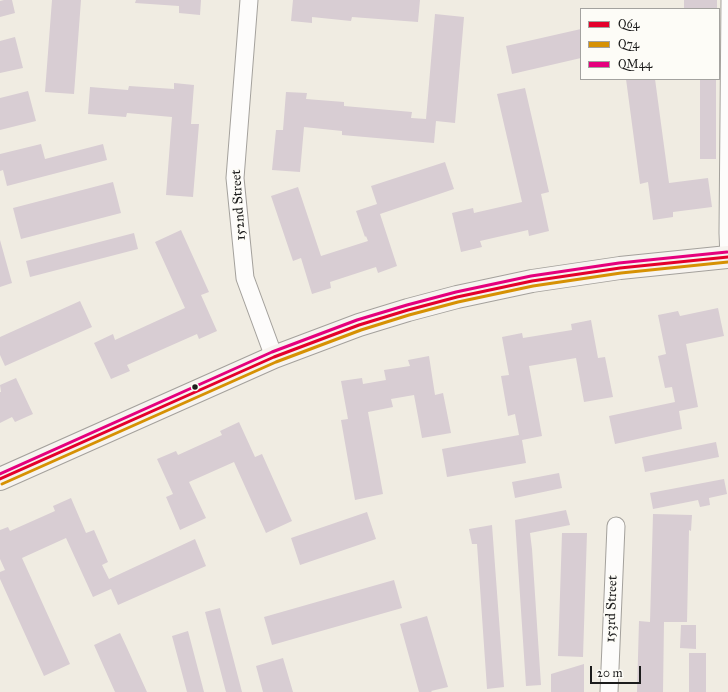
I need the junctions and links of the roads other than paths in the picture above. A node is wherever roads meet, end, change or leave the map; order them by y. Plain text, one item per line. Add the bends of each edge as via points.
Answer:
1 (248, 0) edge
2 (726, 0) edge
3 (726, 257) edge
4 (274, 357) junction
5 (0, 479) edge
6 (616, 526) dead end
7 (609, 692) edge

1 - 4 street, 152nd Street via 235,178 245,278
2 - 3 lane
3 - 4 street via 620,268 532,282 457,298 359,325
4 - 5 street
6 - 7 street, 153rd Street

